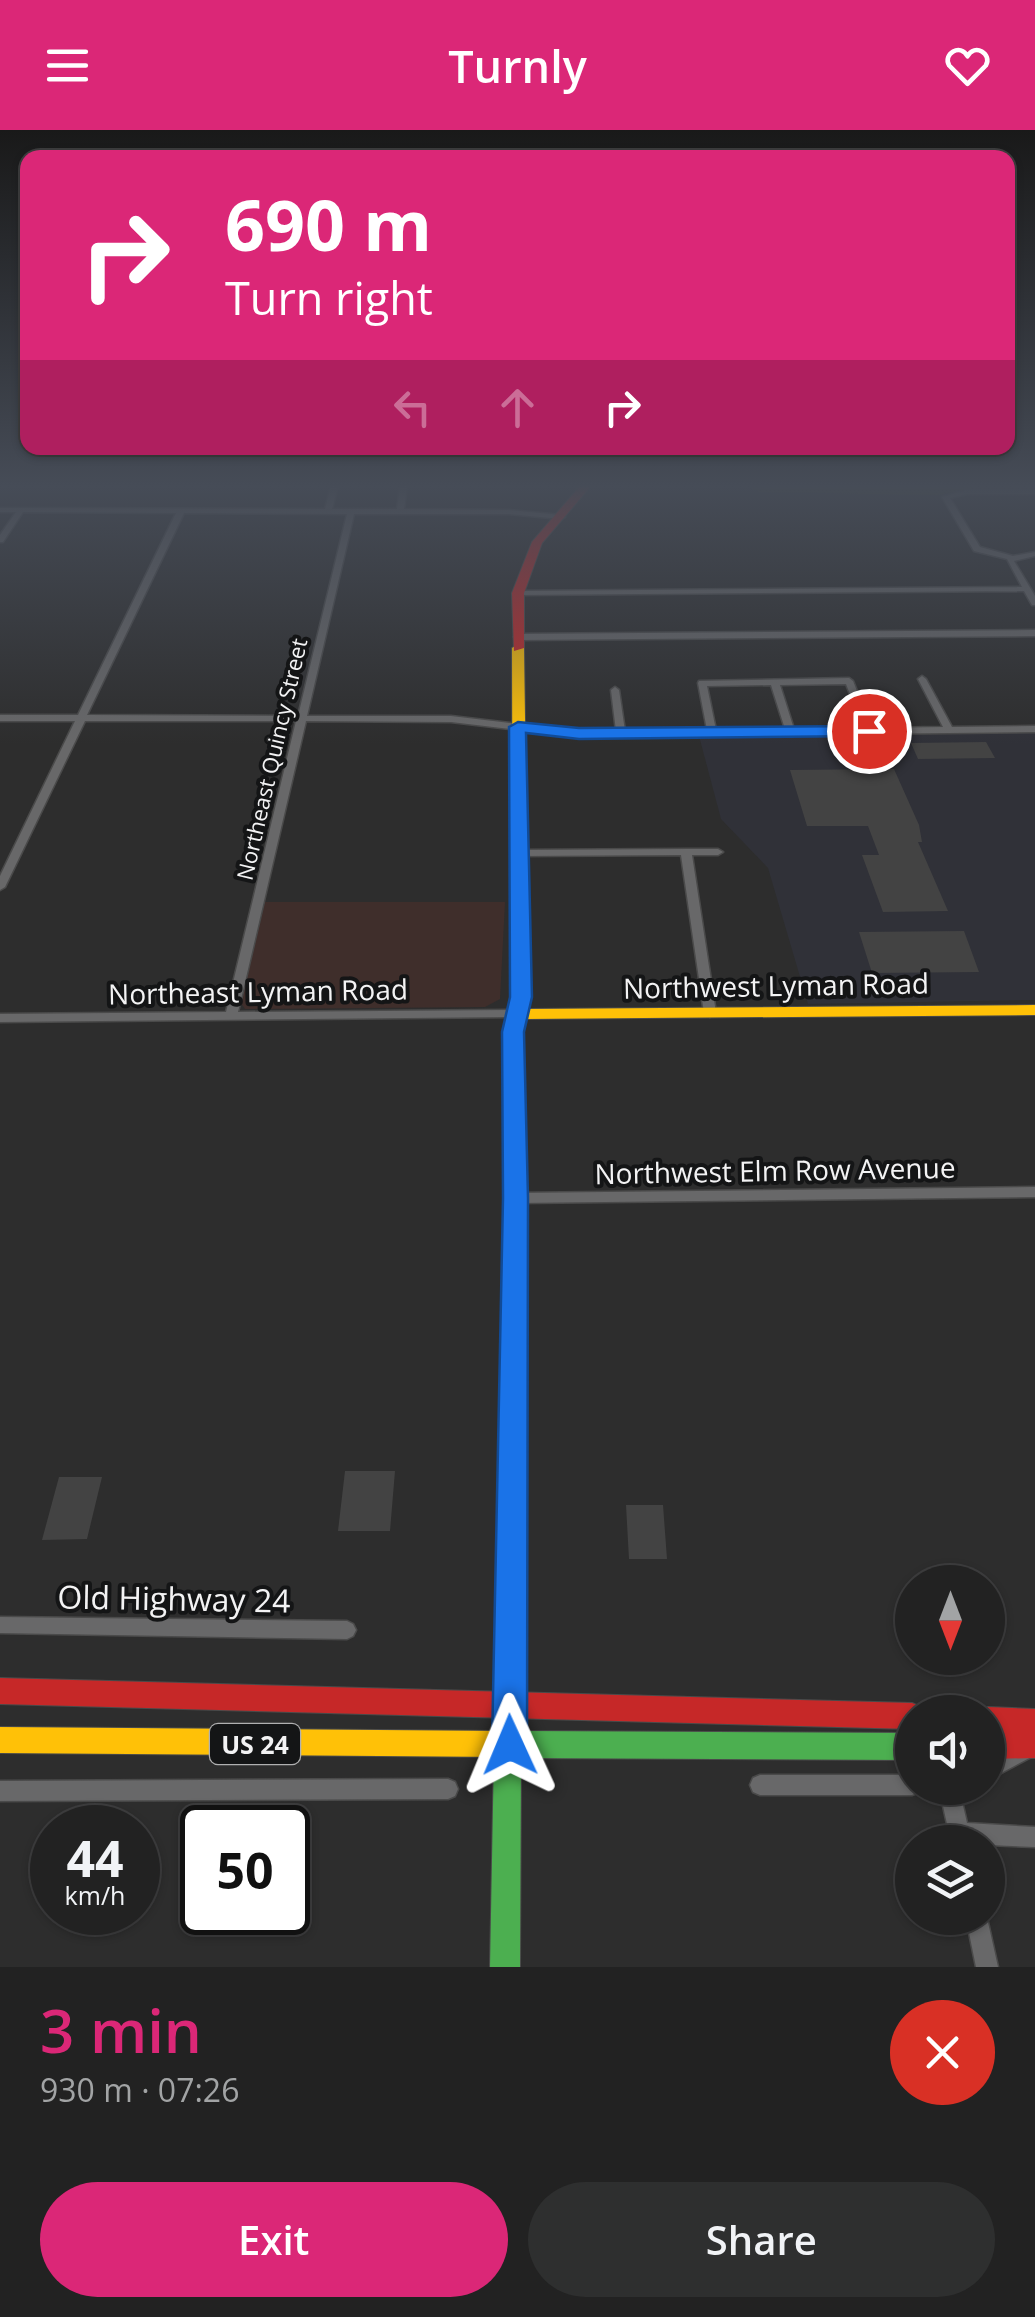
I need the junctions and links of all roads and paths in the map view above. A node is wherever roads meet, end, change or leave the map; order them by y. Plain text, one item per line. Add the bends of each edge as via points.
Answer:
1 (152, 572) edge
2 (337, 572) edge
3 (526, 572) edge
4 (1016, 572) edge
5 (1026, 590) junction
6 (518, 593) junction
7 (1035, 604) edge
8 (1035, 633) edge
9 (518, 636) junction
10 (922, 680) dead end
11 (774, 681) junction
12 (615, 690) dead end
13 (0, 718) edge
14 (82, 718) junction
15 (301, 719) junction
16 (518, 727) junction
17 (1035, 729) edge
18 (949, 730) junction
19 (869, 731) junction
20 (712, 732) junction
21 (790, 732) junction
22 (621, 733) junction
23 (686, 852) junction
24 (718, 852) dead end
25 (518, 853) junction
26 (0, 887) edge
27 (1035, 1010) edge
28 (710, 1013) junction
29 (517, 1014) junction
30 (231, 1016) junction
31 (0, 1018) edge
32 (1035, 1192) edge
33 (516, 1198) junction
34 (0, 1626) edge
35 (347, 1630) dead end
36 (0, 1691) edge
37 (509, 1706) junction
38 (895, 1716) edge
39 (1005, 1721) edge
40 (1035, 1722) edge
41 (0, 1740) edge
42 (510, 1745) junction
43 (1035, 1745) edge
44 (1005, 1746) edge
45 (895, 1747) edge
46 (1005, 1761) edge
47 (760, 1785) dead end
48 (895, 1785) edge
49 (448, 1790) dead end
50 (0, 1791) edge
51 (1005, 1837) edge
52 (1035, 1837) edge
53 (981, 1935) edge
54 (505, 1967) edge
55 (988, 1967) edge

1 - 14 street
2 - 15 street, Northeast Quincy Street
3 - 6 main road
4 - 5 street
5 - 6 street
5 - 7 street
6 - 9 main road
8 - 9 street
9 - 16 main road
10 - 18 street
11 - 19 street via 849,682
11 - 20 street via 702,683
11 - 21 street
12 - 22 street
13 - 14 street
14 - 15 street
14 - 26 street
15 - 16 street via 451,719
15 - 30 street, Northeast Quincy Street
16 - 22 street
16 - 25 main road
17 - 18 street
18 - 19 street
19 - 21 street
20 - 21 street
20 - 22 street
23 - 24 street
23 - 25 street
23 - 28 street
25 - 29 main road
27 - 28 main road, Northwest Lyman Road
28 - 29 main road, Northwest Lyman Road
29 - 30 street, Northeast Lyman Road
29 - 33 main road
30 - 31 street, Northeast Lyman Road
32 - 33 street, Northwest Elm Row Avenue
33 - 37 main road
34 - 35 street, Old Highway 24
36 - 37 main road, US 24
37 - 38 main road, US 24
37 - 42 main road
39 - 40 main road
41 - 42 main road, US 24
42 - 45 main road, US 24
42 - 54 main road
43 - 44 main road
43 - 46 street
47 - 48 street
49 - 50 street
51 - 52 street
53 - 55 street

